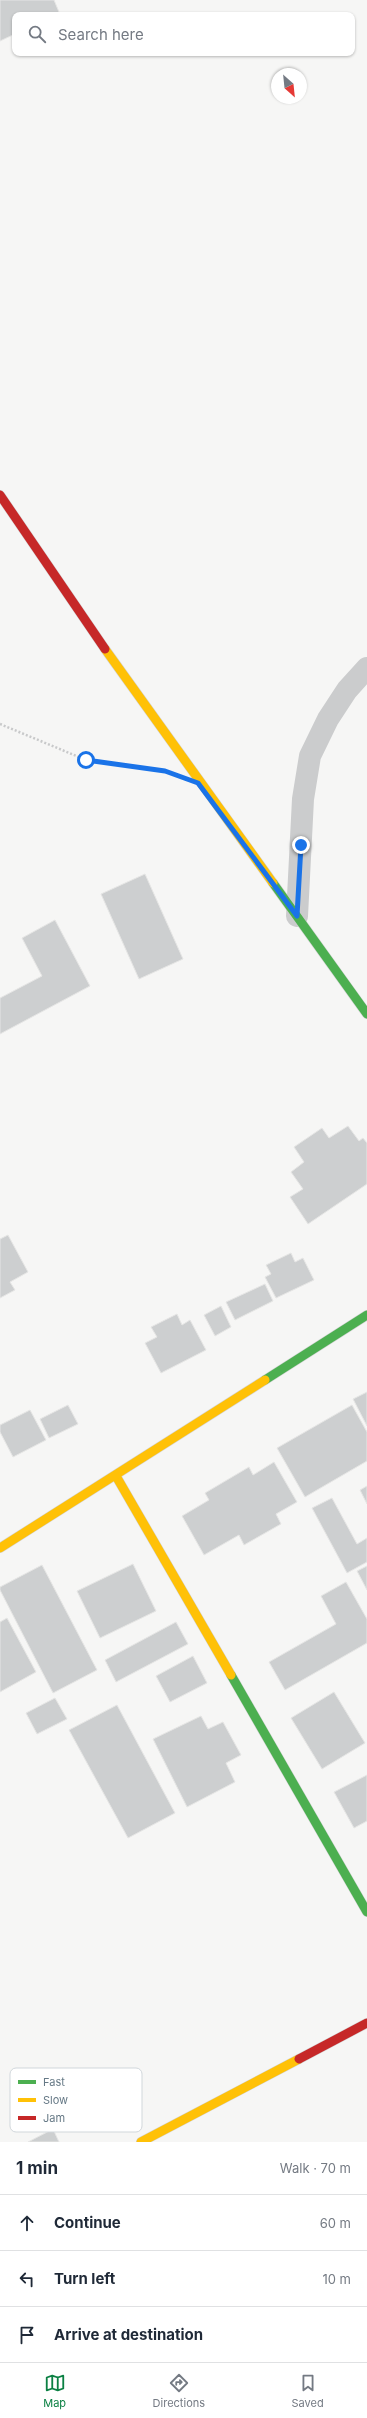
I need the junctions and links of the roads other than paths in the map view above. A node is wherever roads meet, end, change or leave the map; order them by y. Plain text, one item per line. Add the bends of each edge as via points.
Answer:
1 (0, 495) edge
2 (367, 668) edge
3 (297, 916) junction
4 (367, 1014) edge
5 (367, 1315) edge
6 (116, 1476) junction
7 (0, 1548) edge
8 (367, 1912) edge
9 (367, 2023) edge
10 (140, 2142) edge

1 - 3 street via 117,669
2 - 3 street via 347,690 328,719 310,756 303,799
3 - 4 street via 339,981
5 - 6 street
6 - 7 street
6 - 8 street
9 - 10 street

